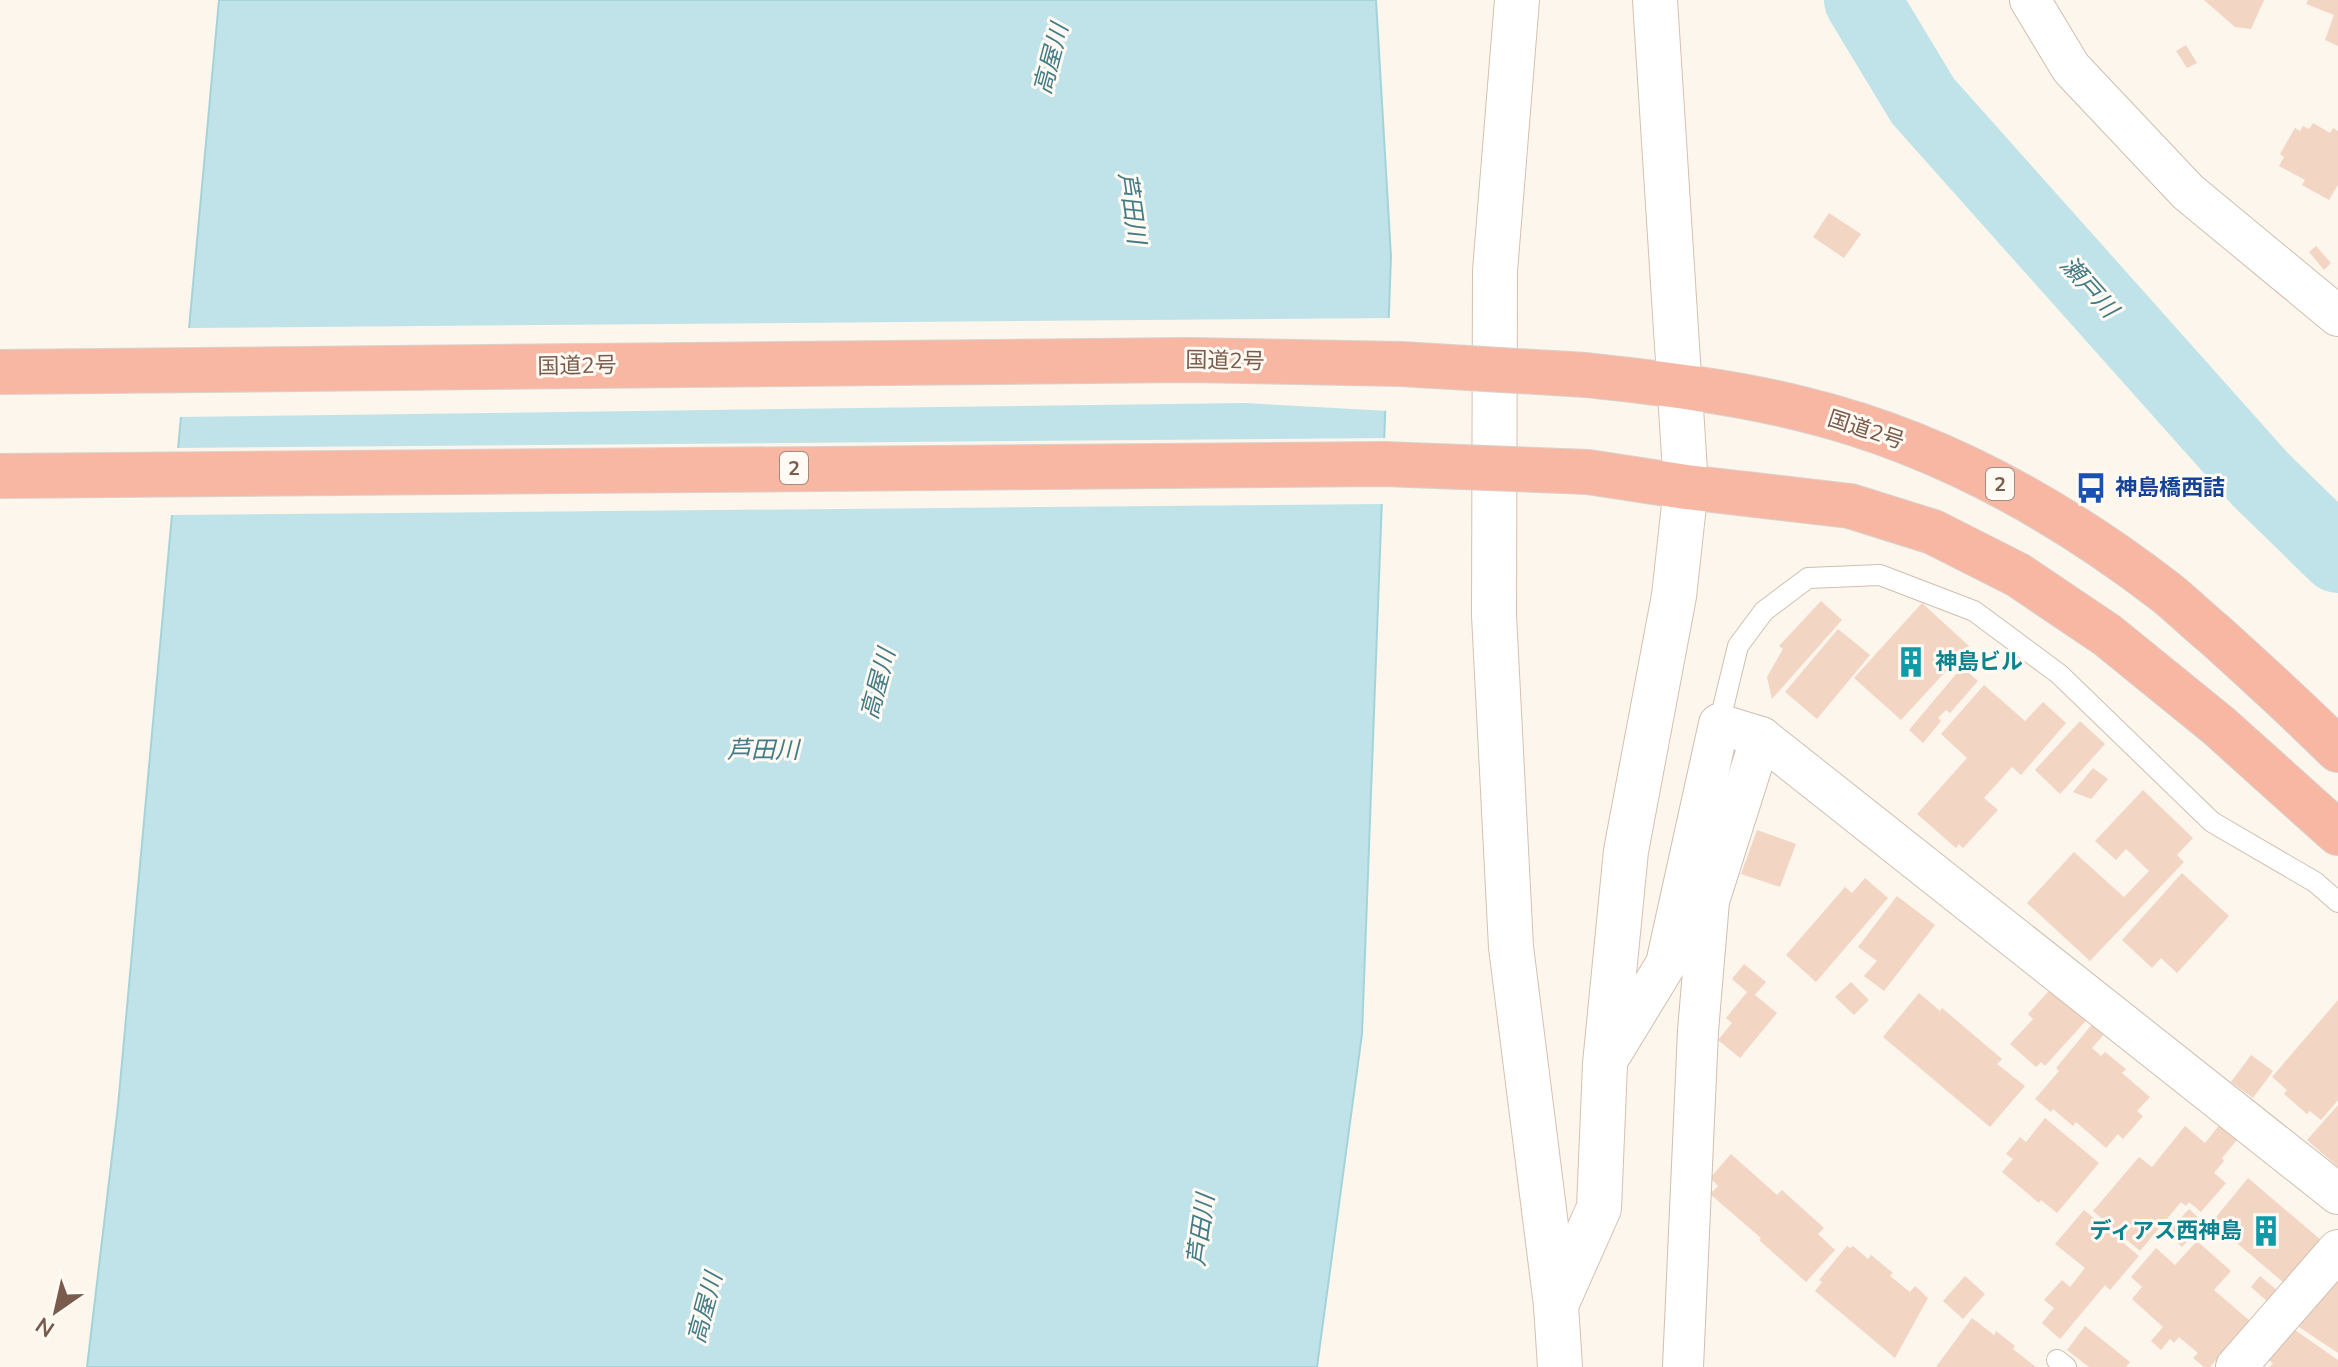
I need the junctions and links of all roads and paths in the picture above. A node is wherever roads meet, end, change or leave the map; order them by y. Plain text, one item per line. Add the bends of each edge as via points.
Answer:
1 (1517, 0) edge
2 (1655, 0) edge
3 (2030, 0) edge
4 (2338, 316) edge
5 (0, 372) edge
6 (1681, 386) junction
7 (0, 476) edge
8 (1686, 487) junction
9 (1719, 724) junction
10 (1761, 737) junction
11 (2338, 750) edge
12 (2338, 833) edge
13 (2338, 902) edge
14 (1605, 1064) junction
15 (2338, 1194) edge
16 (2338, 1250) edge
17 (1556, 1305) junction
18 (1560, 1367) edge
19 (1683, 1367) edge
20 (2236, 1367) edge

1 - 17 street via 1495,271 1494,615 1511,947
2 - 6 street
3 - 4 street via 2071,68 2188,192
5 - 6 highway, 国道2号 / 2, bridge via 1188,360 1401,364
6 - 8 street
6 - 11 highway, 国道2号 / 2 via 1803,409 1900,440 1989,478 2080,530 2166,592
7 - 8 highway, 2, bridge via 1384,464 1588,472
8 - 12 highway, 2 via 1850,506 1933,532 2018,575 2107,635
8 - 14 street via 1674,596 1626,851
9 - 10 street
9 - 13 lane via 1738,646 1764,611 1808,578 1880,575 1974,611 2059,674 2212,822 2315,882
9 - 14 street via 1666,964
10 - 15 street
10 - 19 street via 1709,901
14 - 17 street via 1599,1208
16 - 20 street
17 - 18 street

